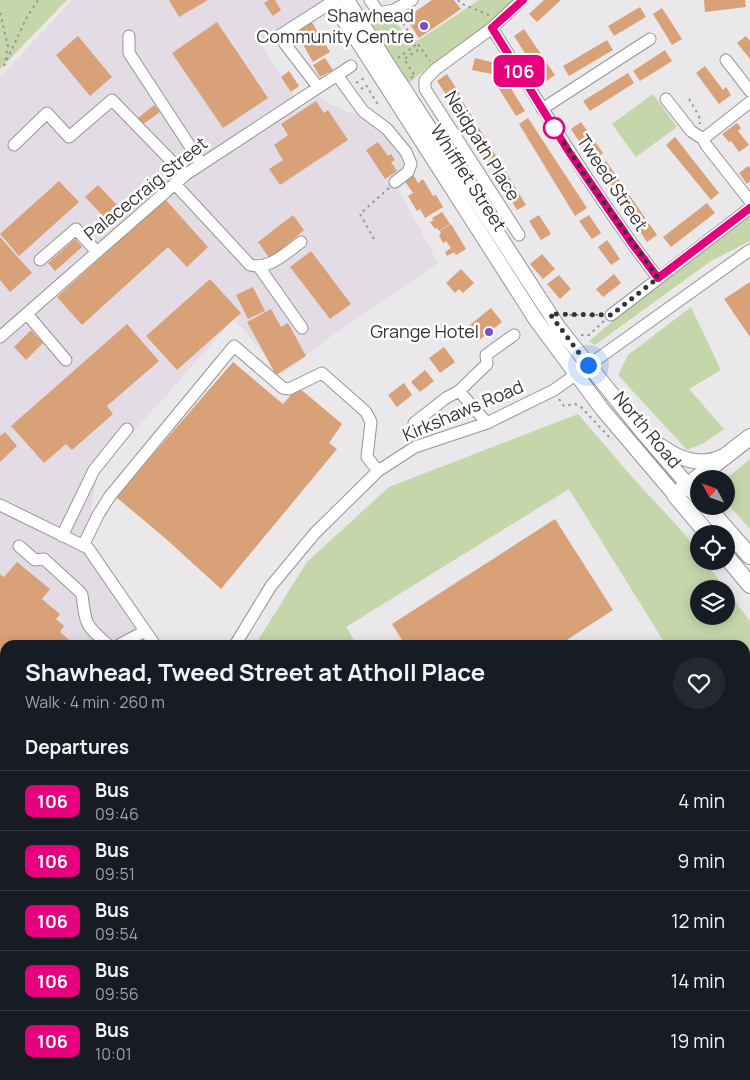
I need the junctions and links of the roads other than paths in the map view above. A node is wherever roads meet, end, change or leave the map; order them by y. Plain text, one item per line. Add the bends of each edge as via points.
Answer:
1 (347, 0) edge
2 (370, 0) edge
3 (412, 0) edge
4 (522, 0) edge
5 (331, 1) edge
6 (492, 28) junction
7 (129, 36) dead end
8 (650, 39) dead end
9 (726, 60) dead end
10 (351, 66) dead end
11 (337, 75) junction
12 (389, 78) junction
13 (318, 87) junction
14 (750, 91) edge
15 (403, 99) junction
16 (666, 99) dead end
17 (750, 102) edge
18 (542, 109) junction
19 (701, 137) junction
20 (14, 145) dead end
21 (201, 163) junction
22 (185, 175) junction
23 (395, 182) road end
24 (175, 184) junction
25 (750, 201) edge
26 (750, 208) edge
27 (519, 235) dead end
28 (301, 242) dead end
29 (750, 250) edge
30 (96, 252) junction
31 (40, 260) dead end
32 (259, 267) junction
33 (658, 278) junction
34 (27, 314) junction
35 (611, 315) road end
36 (302, 328) dead end
37 (514, 335) dead end
38 (0, 337) edge
39 (66, 360) dead end
40 (588, 365) junction
41 (576, 375) junction
42 (459, 391) junction
43 (487, 422) junction
44 (414, 423) dead end
45 (127, 429) dead end
46 (644, 434) junction
47 (750, 437) edge
48 (733, 450) junction
49 (714, 470) edge
50 (721, 470) edge
51 (378, 471) junction
52 (690, 486) edge
53 (690, 492) edge
54 (675, 495) junction
55 (0, 505) edge
56 (716, 515) edge
57 (700, 525) edge
58 (62, 536) junction
59 (19, 546) dead end
60 (83, 546) junction
61 (750, 556) edge
62 (735, 567) edge
63 (750, 585) edge
64 (145, 631) junction
65 (102, 640) edge
66 (128, 640) edge
67 (151, 640) edge
68 (238, 640) edge

1 - 12 main road, Whifflet Street
2 - 3 street via 379,13 394,10
4 - 6 street
5 - 12 main road, Whifflet Street
5 - 13 street via 279,36
6 - 18 street, Tweed Street
6 - 27 street, Neidpath Place via 432,72 425,80 425,89
7 - 21 street via 129,54
8 - 18 street
9 - 14 street
10 - 11 street, Palacecraig Street
11 - 13 street, Palacecraig Street
11 - 23 street via 363,111 387,129 406,152 411,164 408,172
12 - 15 main road, Whifflet Street, bridge
13 - 21 street, Palacecraig Street
15 - 40 main road, Whifflet Street
15 - 41 main road, Whifflet Street via 536,320
16 - 19 street via 691,131
17 - 19 street
18 - 33 street, Tweed Street
19 - 25 street
20 - 22 street via 47,112 69,136 112,100
21 - 22 street, Palacecraig Street
22 - 24 street, Palacecraig Street
24 - 30 street, Palacecraig Street
24 - 32 street via 250,265
26 - 33 street
28 - 32 street
29 - 40 street, Kirkshaws Road
30 - 31 street via 76,229
30 - 34 street, Palacecraig Street
32 - 36 street
33 - 35 street
34 - 38 street, Palacecraig Street
34 - 39 street
37 - 42 street via 486,355 487,364
40 - 41 street, Kirkshaws Road
40 - 46 main road, North Road
41 - 43 street, Kirkshaws Road via 554,390
41 - 54 main road, North Road
42 - 43 street
42 - 44 street
43 - 51 street, Kirkshaws Road via 415,447
45 - 58 street via 94,470
46 - 48 main road via 671,453 692,462 712,460
46 - 52 main road, North Road
47 - 48 highway
48 - 49 highway
48 - 50 highway
51 - 60 street via 367,457 371,422 366,412 322,373 289,389 283,388 234,346 110,496
51 - 68 street, Kirkshaws Road via 315,532 271,586
53 - 54 highway
54 - 57 highway, North Road
55 - 58 street
56 - 61 highway
58 - 60 street
59 - 65 street via 35,560 44,560 80,592 86,623
60 - 64 street via 88,548
62 - 63 highway
64 - 66 street
64 - 67 street

